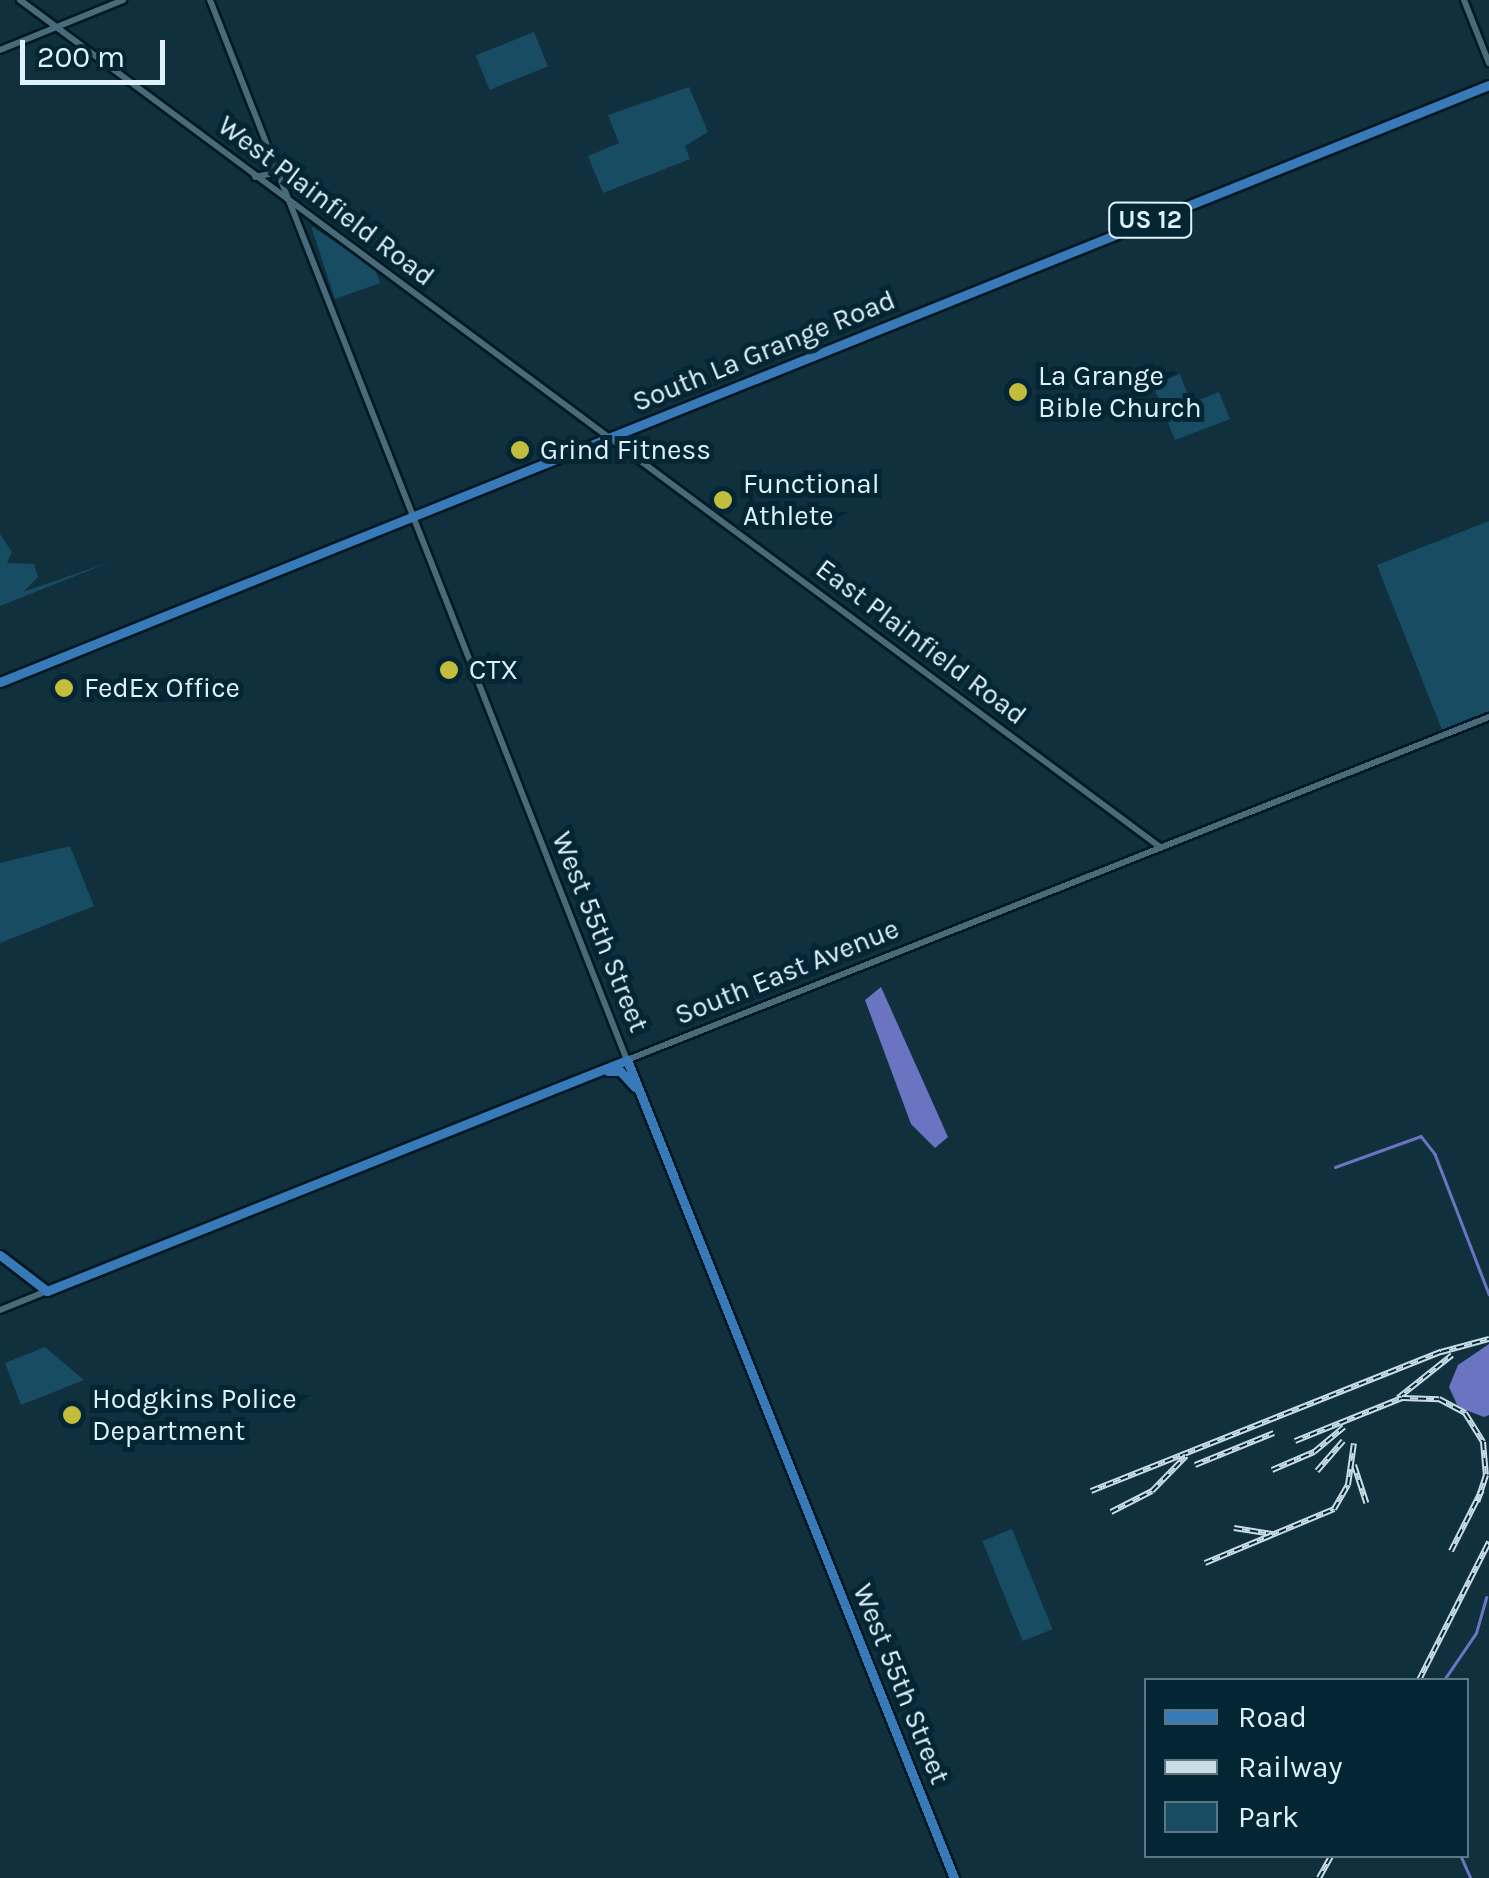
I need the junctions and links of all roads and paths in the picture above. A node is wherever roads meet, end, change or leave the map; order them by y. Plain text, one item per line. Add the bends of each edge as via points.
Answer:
1 (20, 0) edge
2 (124, 0) edge
3 (210, 0) edge
4 (1464, 0) edge
5 (56, 27) junction
6 (0, 50) edge
7 (1489, 63) edge
8 (1489, 85) edge
9 (274, 163) junction
10 (256, 177) junction
11 (290, 202) junction
12 (319, 222) junction
13 (302, 235) junction
14 (607, 437) junction
15 (411, 518) junction
16 (0, 682) edge
17 (1489, 717) edge
18 (1161, 848) junction
19 (627, 1060) junction
20 (581, 1078) junction
21 (641, 1096) junction
22 (0, 1254) edge
23 (47, 1291) junction
24 (0, 1310) edge
25 (954, 1878) edge

1 - 5 main road, West Plainfield Road
2 - 5 main road
3 - 9 main road, West 55th Street
4 - 7 main road
5 - 6 main road
5 - 10 main road, West Plainfield Road
8 - 14 main road, South La Grange Road / US 12
9 - 10 main road via 269,174
9 - 11 main road, West 55th Street
10 - 11 main road, West Plainfield Road
11 - 12 main road, West Plainfield Road
11 - 13 main road, West 55th Street
12 - 13 main road
12 - 14 main road, West Plainfield Road
13 - 15 main road, West 55th Street
14 - 15 main road, South La Grange Road / US 12
14 - 18 main road, East Plainfield Road
15 - 16 main road, South La Grange Road / US 12
15 - 19 main road, West 55th Street
17 - 18 main road, South East Avenue
18 - 19 main road, South East Avenue
19 - 20 main road, South East Avenue
19 - 21 main road, West 55th Street
20 - 21 main road via 620,1071
20 - 23 main road, South East Avenue
21 - 25 main road, West 55th Street
22 - 23 main road
23 - 24 main road

